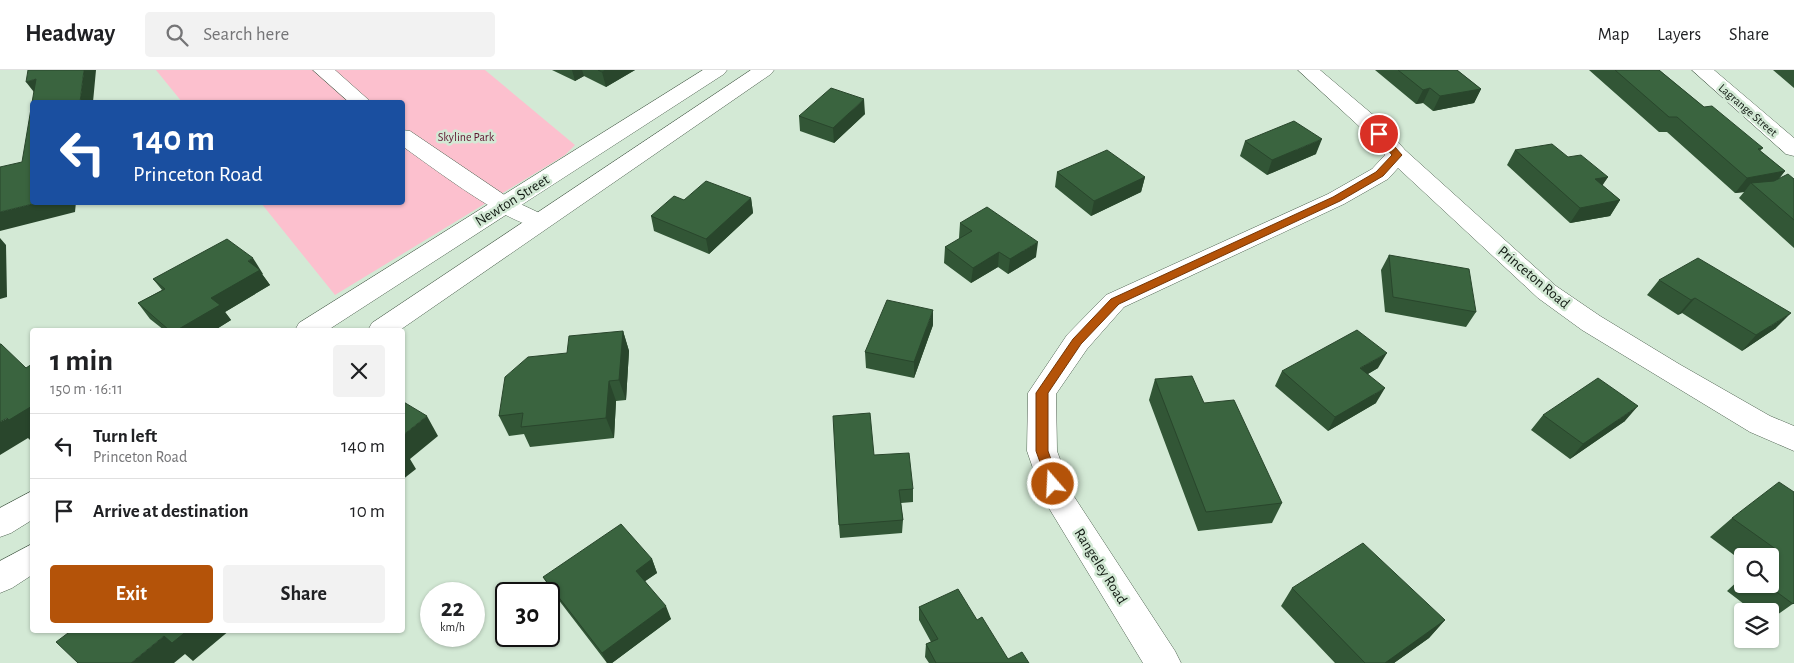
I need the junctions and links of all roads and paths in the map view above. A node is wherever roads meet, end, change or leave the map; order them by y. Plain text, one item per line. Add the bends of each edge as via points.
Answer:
1 (323, 70) edge
2 (717, 70) edge
3 (764, 70) edge
4 (1308, 70) edge
5 (1702, 70) edge
6 (359, 100) edge
7 (405, 138) edge
8 (1794, 149) edge
9 (1397, 155) junction
10 (504, 205) junction
11 (540, 222) junction
12 (311, 328) edge
13 (384, 328) edge
14 (1794, 439) edge
15 (30, 505) edge
16 (0, 524) edge
17 (30, 559) edge
18 (0, 578) edge
19 (1163, 663) edge

1 - 6 street
2 - 10 street, Newton Street
3 - 11 street
4 - 9 street, Princeton Road via 1370,124
5 - 8 street, Lagrange Street
7 - 10 street
9 - 14 street, Princeton Road via 1547,292 1590,323 1760,424
9 - 19 street, Rangeley Road via 1380,174 1336,199 1115,302 1077,342 1042,393 1042,451 1059,500
10 - 11 street
10 - 12 street, Newton Street
11 - 13 street
15 - 16 street
17 - 18 street

